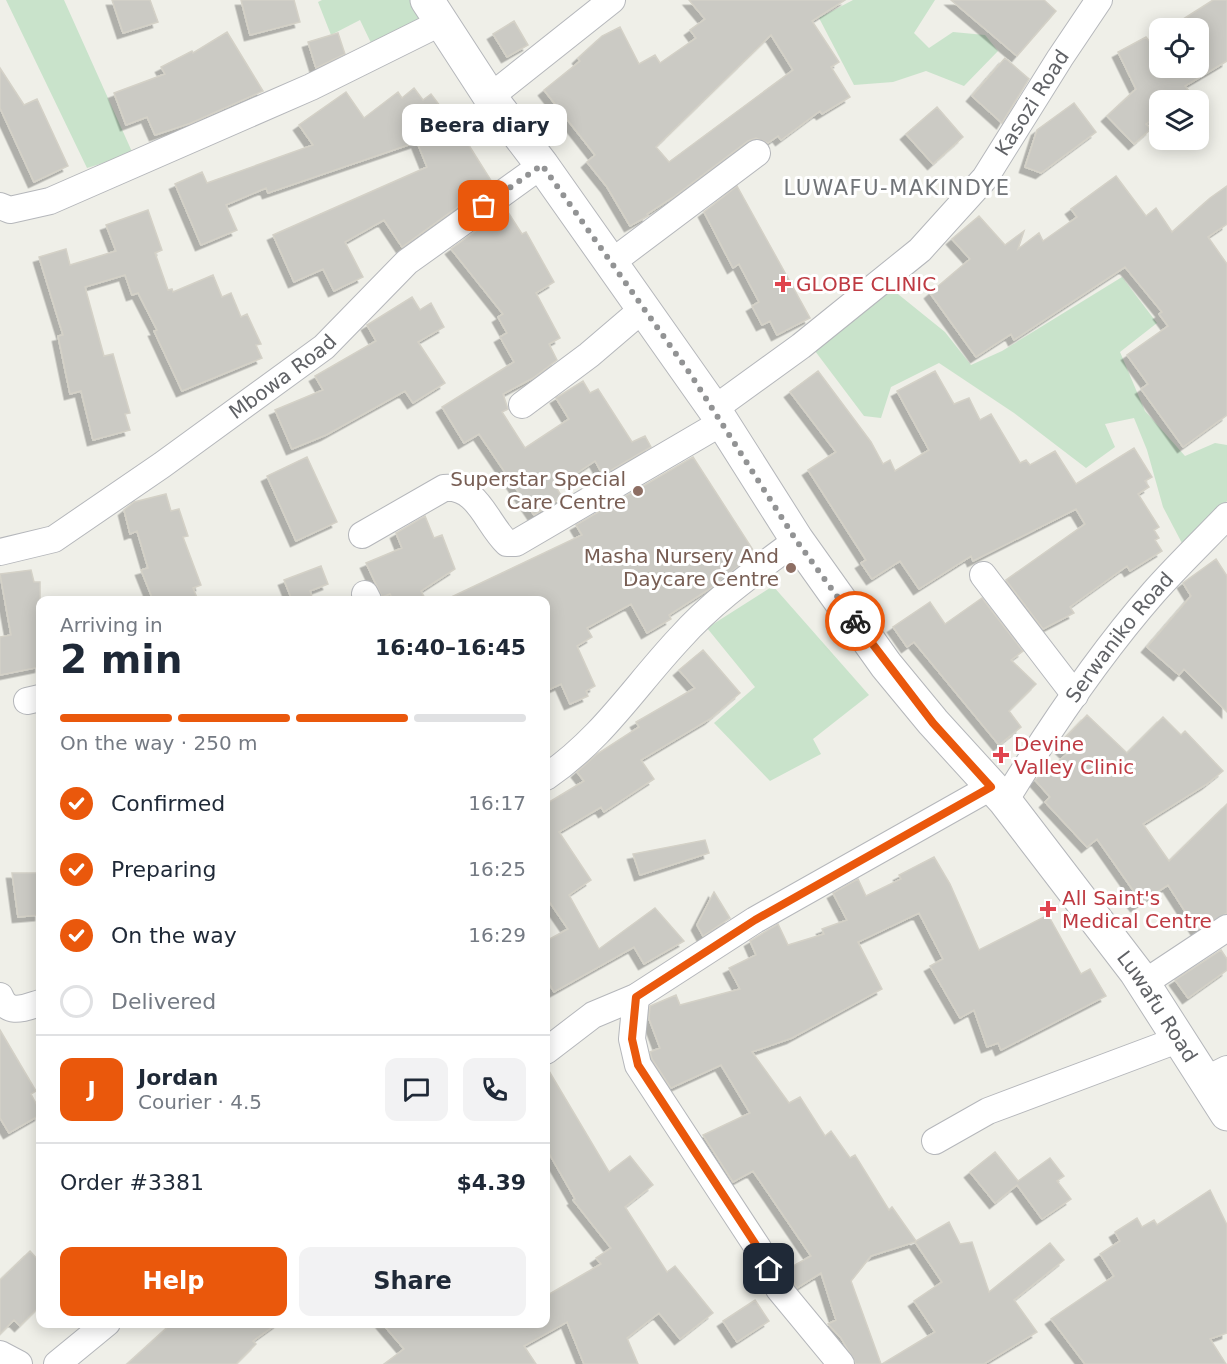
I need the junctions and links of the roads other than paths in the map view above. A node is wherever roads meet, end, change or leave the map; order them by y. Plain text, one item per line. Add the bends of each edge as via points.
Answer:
1 (612, 0) edge
2 (1099, 0) edge
3 (434, 11) edge
4 (490, 97) junction
5 (757, 153) dead end
6 (542, 165) junction
7 (0, 206) edge
8 (612, 262) junction
9 (644, 308) junction
10 (522, 405) dead end
11 (717, 416) junction
12 (1227, 516) edge
13 (362, 535) dead end
14 (796, 540) junction
15 (0, 552) edge
16 (982, 575) dead end
17 (1075, 695) junction
18 (550, 774) edge
19 (998, 794) junction
20 (1227, 928) edge
21 (1143, 983) junction
22 (0, 996) edge
23 (636, 997) junction
24 (36, 1004) edge
25 (1180, 1039) junction
26 (550, 1048) edge
27 (1217, 1074) edge
28 (1227, 1114) edge
29 (935, 1141) dead end
30 (101, 1328) edge
31 (0, 1354) edge
32 (19, 1364) edge
33 (57, 1364) edge
34 (841, 1364) edge

1 - 4 street
2 - 11 street, Kasozi Road via 985,178 920,250
3 - 4 street, Luwafu Road
3 - 7 street via 311,87 50,201 10,210
4 - 6 street, Luwafu Road
5 - 8 street
6 - 8 street, Luwafu Road
6 - 15 street, Mbowa Road via 407,262 324,346 162,465 54,539
8 - 9 street, Luwafu Road
9 - 10 street
9 - 11 street, Luwafu Road
11 - 13 street, Kasozi Road via 516,543 507,543 475,499 456,487 444,488
11 - 14 street, Luwafu Road
12 - 17 street, Serwaniko Road via 1154,592
14 - 18 street via 713,604 587,745
14 - 19 street, Luwafu Road via 886,665
16 - 17 street
17 - 19 street, Serwaniko Road via 1032,756
19 - 21 street, Luwafu Road
19 - 23 street via 755,920
20 - 21 street
21 - 25 street, Luwafu Road
22 - 24 street via 10,1009
23 - 26 street via 593,1015
23 - 34 street via 632,1039 638,1065 758,1248 779,1289
25 - 27 street, Luwafu Road
25 - 29 street via 988,1111
27 - 28 street, Luwafu Road
30 - 33 street
31 - 32 street

